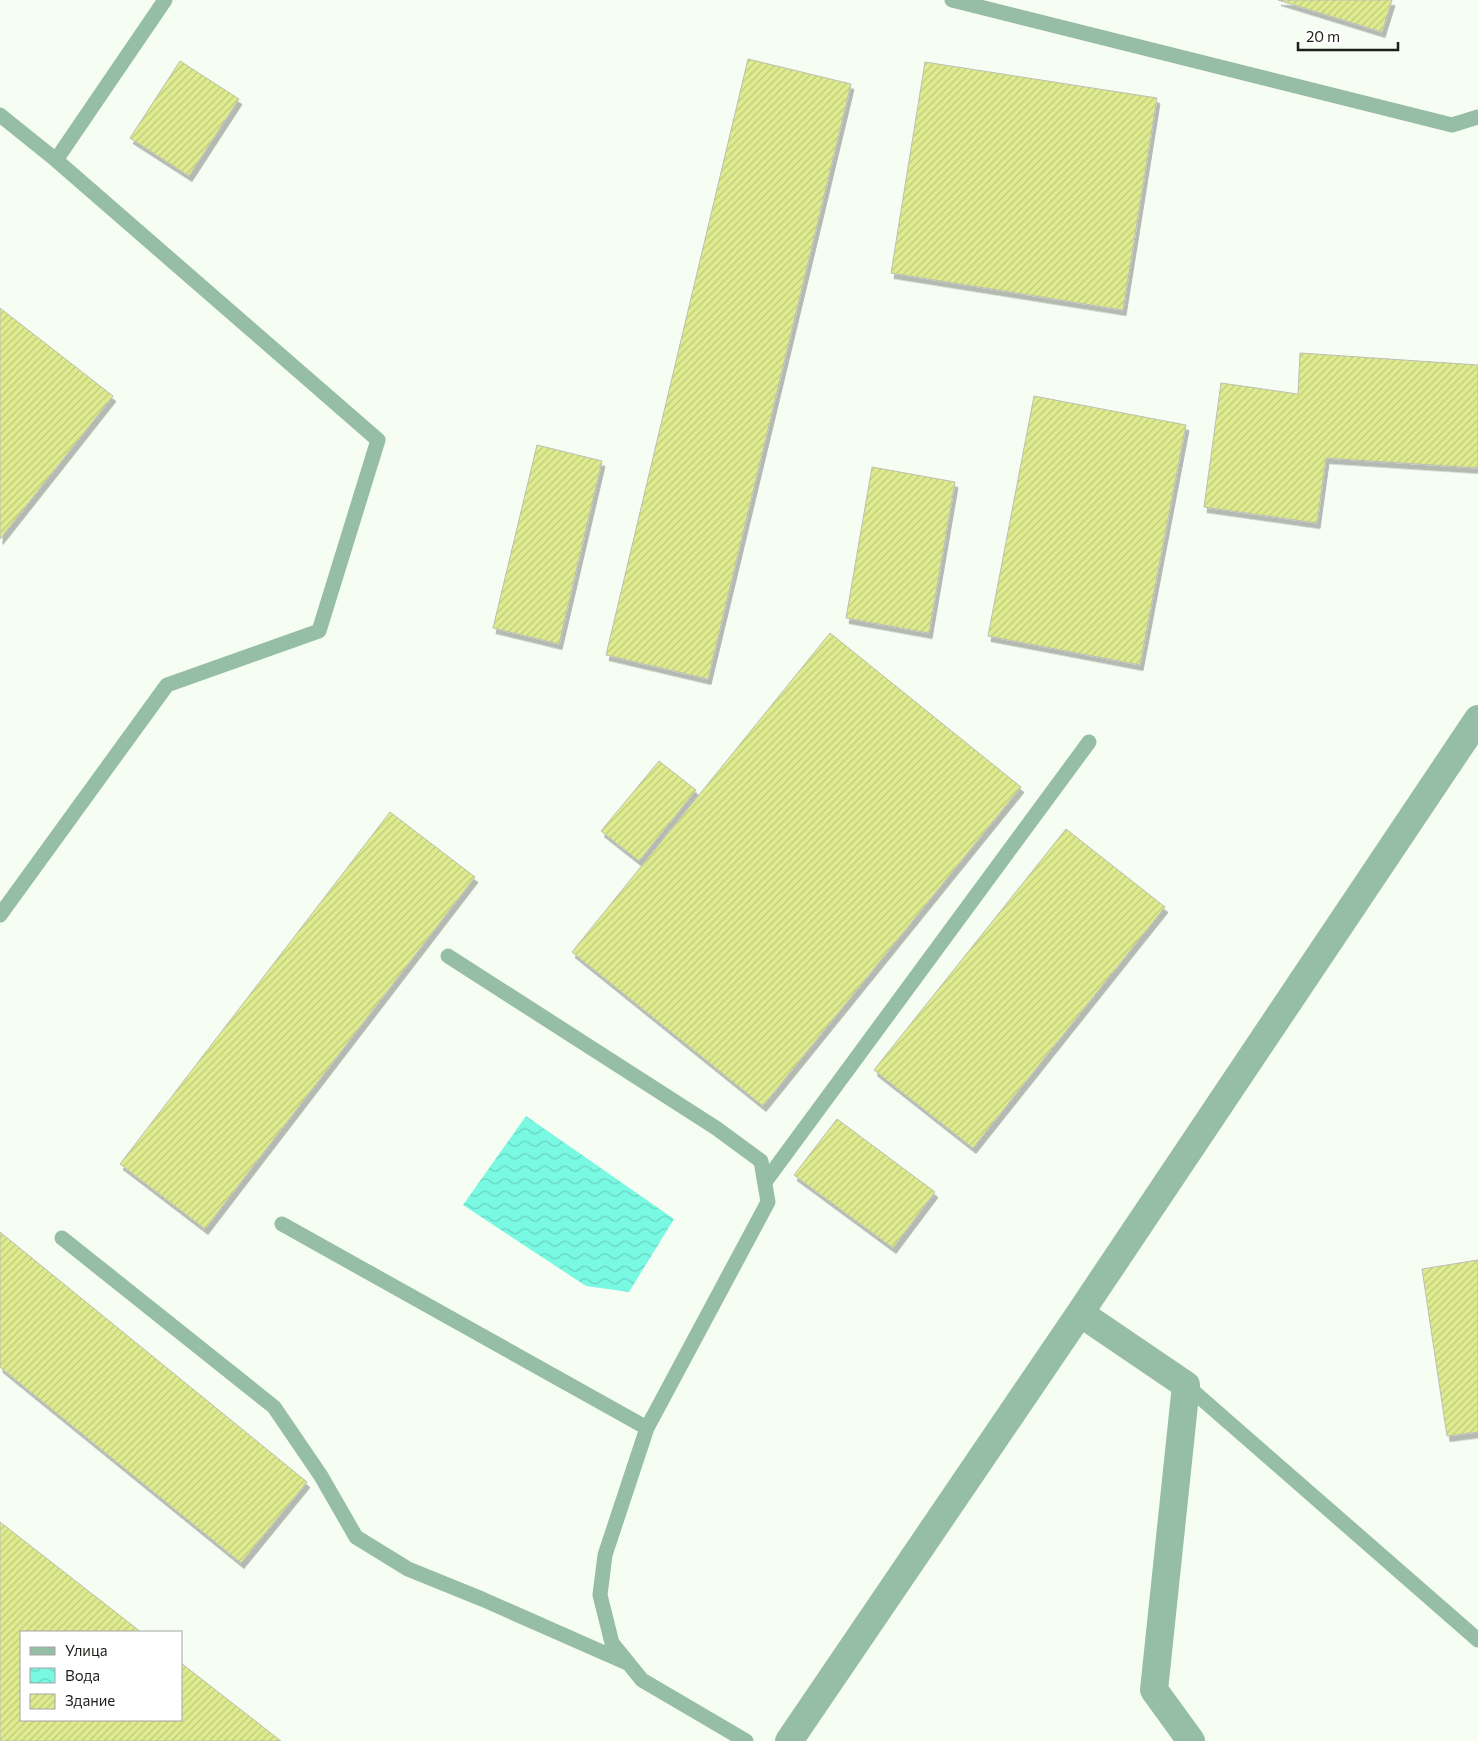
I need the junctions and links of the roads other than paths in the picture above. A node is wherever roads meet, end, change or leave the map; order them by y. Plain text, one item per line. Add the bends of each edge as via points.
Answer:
1 (165, 0) edge
2 (952, 0) edge
3 (0, 116) edge
4 (1478, 117) edge
5 (56, 160) junction
6 (1478, 719) edge
7 (1089, 742) dead end
8 (0, 915) edge
9 (448, 956) dead end
10 (765, 1182) junction
11 (282, 1224) dead end
12 (62, 1238) dead end
13 (1080, 1313) junction
14 (1186, 1385) junction
15 (647, 1428) junction
16 (1478, 1640) edge
17 (630, 1665) junction
18 (746, 1741) edge
19 (789, 1741) edge
20 (1190, 1741) edge

1 - 5 lane
2 - 4 lane via 1452,125
3 - 5 lane
5 - 8 lane via 378,440 319,631 167,685
6 - 13 street
7 - 10 lane
9 - 10 lane via 716,1128 761,1161
10 - 15 lane via 768,1202
11 - 15 lane
12 - 17 lane via 274,1407 321,1476 356,1537 408,1569
13 - 14 street
13 - 19 street
14 - 16 lane
14 - 20 street via 1154,1690
15 - 17 lane via 605,1555 600,1595 612,1643
17 - 18 lane via 642,1680

